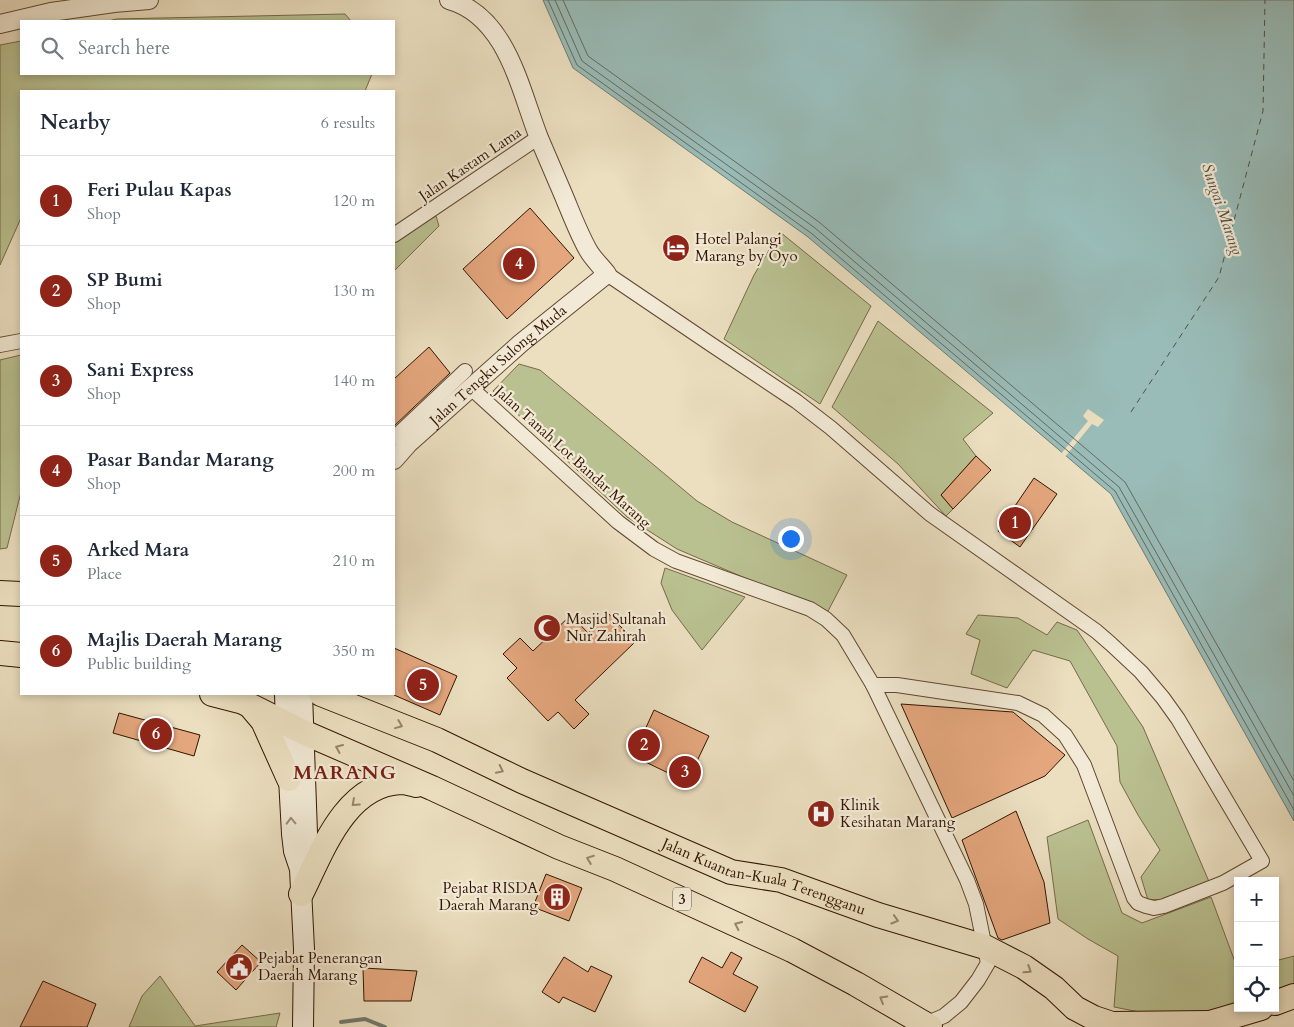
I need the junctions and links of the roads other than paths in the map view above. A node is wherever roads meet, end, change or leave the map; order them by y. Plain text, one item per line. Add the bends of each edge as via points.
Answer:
1 (149, 0) edge
2 (449, 0) edge
3 (0, 24) edge
4 (539, 137) junction
5 (395, 234) edge
6 (607, 274) junction
7 (20, 341) edge
8 (0, 345) edge
9 (468, 380) junction
10 (395, 437) edge
11 (395, 459) edge
12 (0, 593) edge
13 (20, 594) edge
14 (0, 653) edge
15 (20, 655) edge
16 (873, 685) junction
17 (216, 695) edge
18 (286, 695) edge
19 (302, 695) edge
20 (324, 695) edge
21 (243, 702) junction
22 (294, 728) junction
23 (289, 779) junction
24 (432, 788) junction
25 (300, 868) junction
26 (301, 894) junction
27 (985, 947) junction
28 (1294, 996) edge
29 (1279, 1002) edge
30 (1248, 1012) edge
31 (927, 1025) edge
32 (1207, 1025) edge
33 (303, 1027) edge

1 - 3 street via 51,12
2 - 4 street via 470,9 497,36 515,72
4 - 5 street, Jalan Kastam Lama
4 - 6 street via 579,231 589,251
6 - 9 street, Jalan Tengku Sulong Muda via 521,343
6 - 16 street via 796,401 930,514 1112,644 1163,698 1178,719 1262,861 1223,883 1164,906 1154,908 1138,903 1084,765 1066,735 1043,715 1018,703 897,685
7 - 8 street
9 - 10 street
9 - 11 street, Jalan Tengku Sulong Muda
9 - 16 street, Jalan Tanah Lot Bandar Marang via 618,522 654,549 676,561 810,609 826,619 843,635
12 - 13 highway
14 - 15 highway
16 - 27 street, Jalan Tanah Lot Bandar Marang via 967,880
17 - 21 highway, 3
18 - 22 main road
19 - 22 main road
20 -> 27 highway, Jalan Kuantan-Kuala Terengganu via 436,740 731,872 781,880 878,915
21 - 22 highway, 3
21 - 23 highway via 254,709 263,721
22 - 23 main road
24 -> 22 highway, 3
22 - 25 main road via 307,833
25 -> 23 main road via 294,852
24 -> 26 highway via 403,782 381,786 357,800 334,829
31 -> 24 highway, 3 via 792,950
25 - 26 main road
26 - 33 main road
27 - 31 street, Jalan Tanah Lot Bandar Marang via 988,963 962,1002
27 -> 32 highway, Jalan Kuantan-Kuala Terengganu via 1024,967 1075,1008 1094,1018 1112,1024
28 - 29 highway
30 - 32 highway, Jalan Kuantan-Kuala Terengganu

